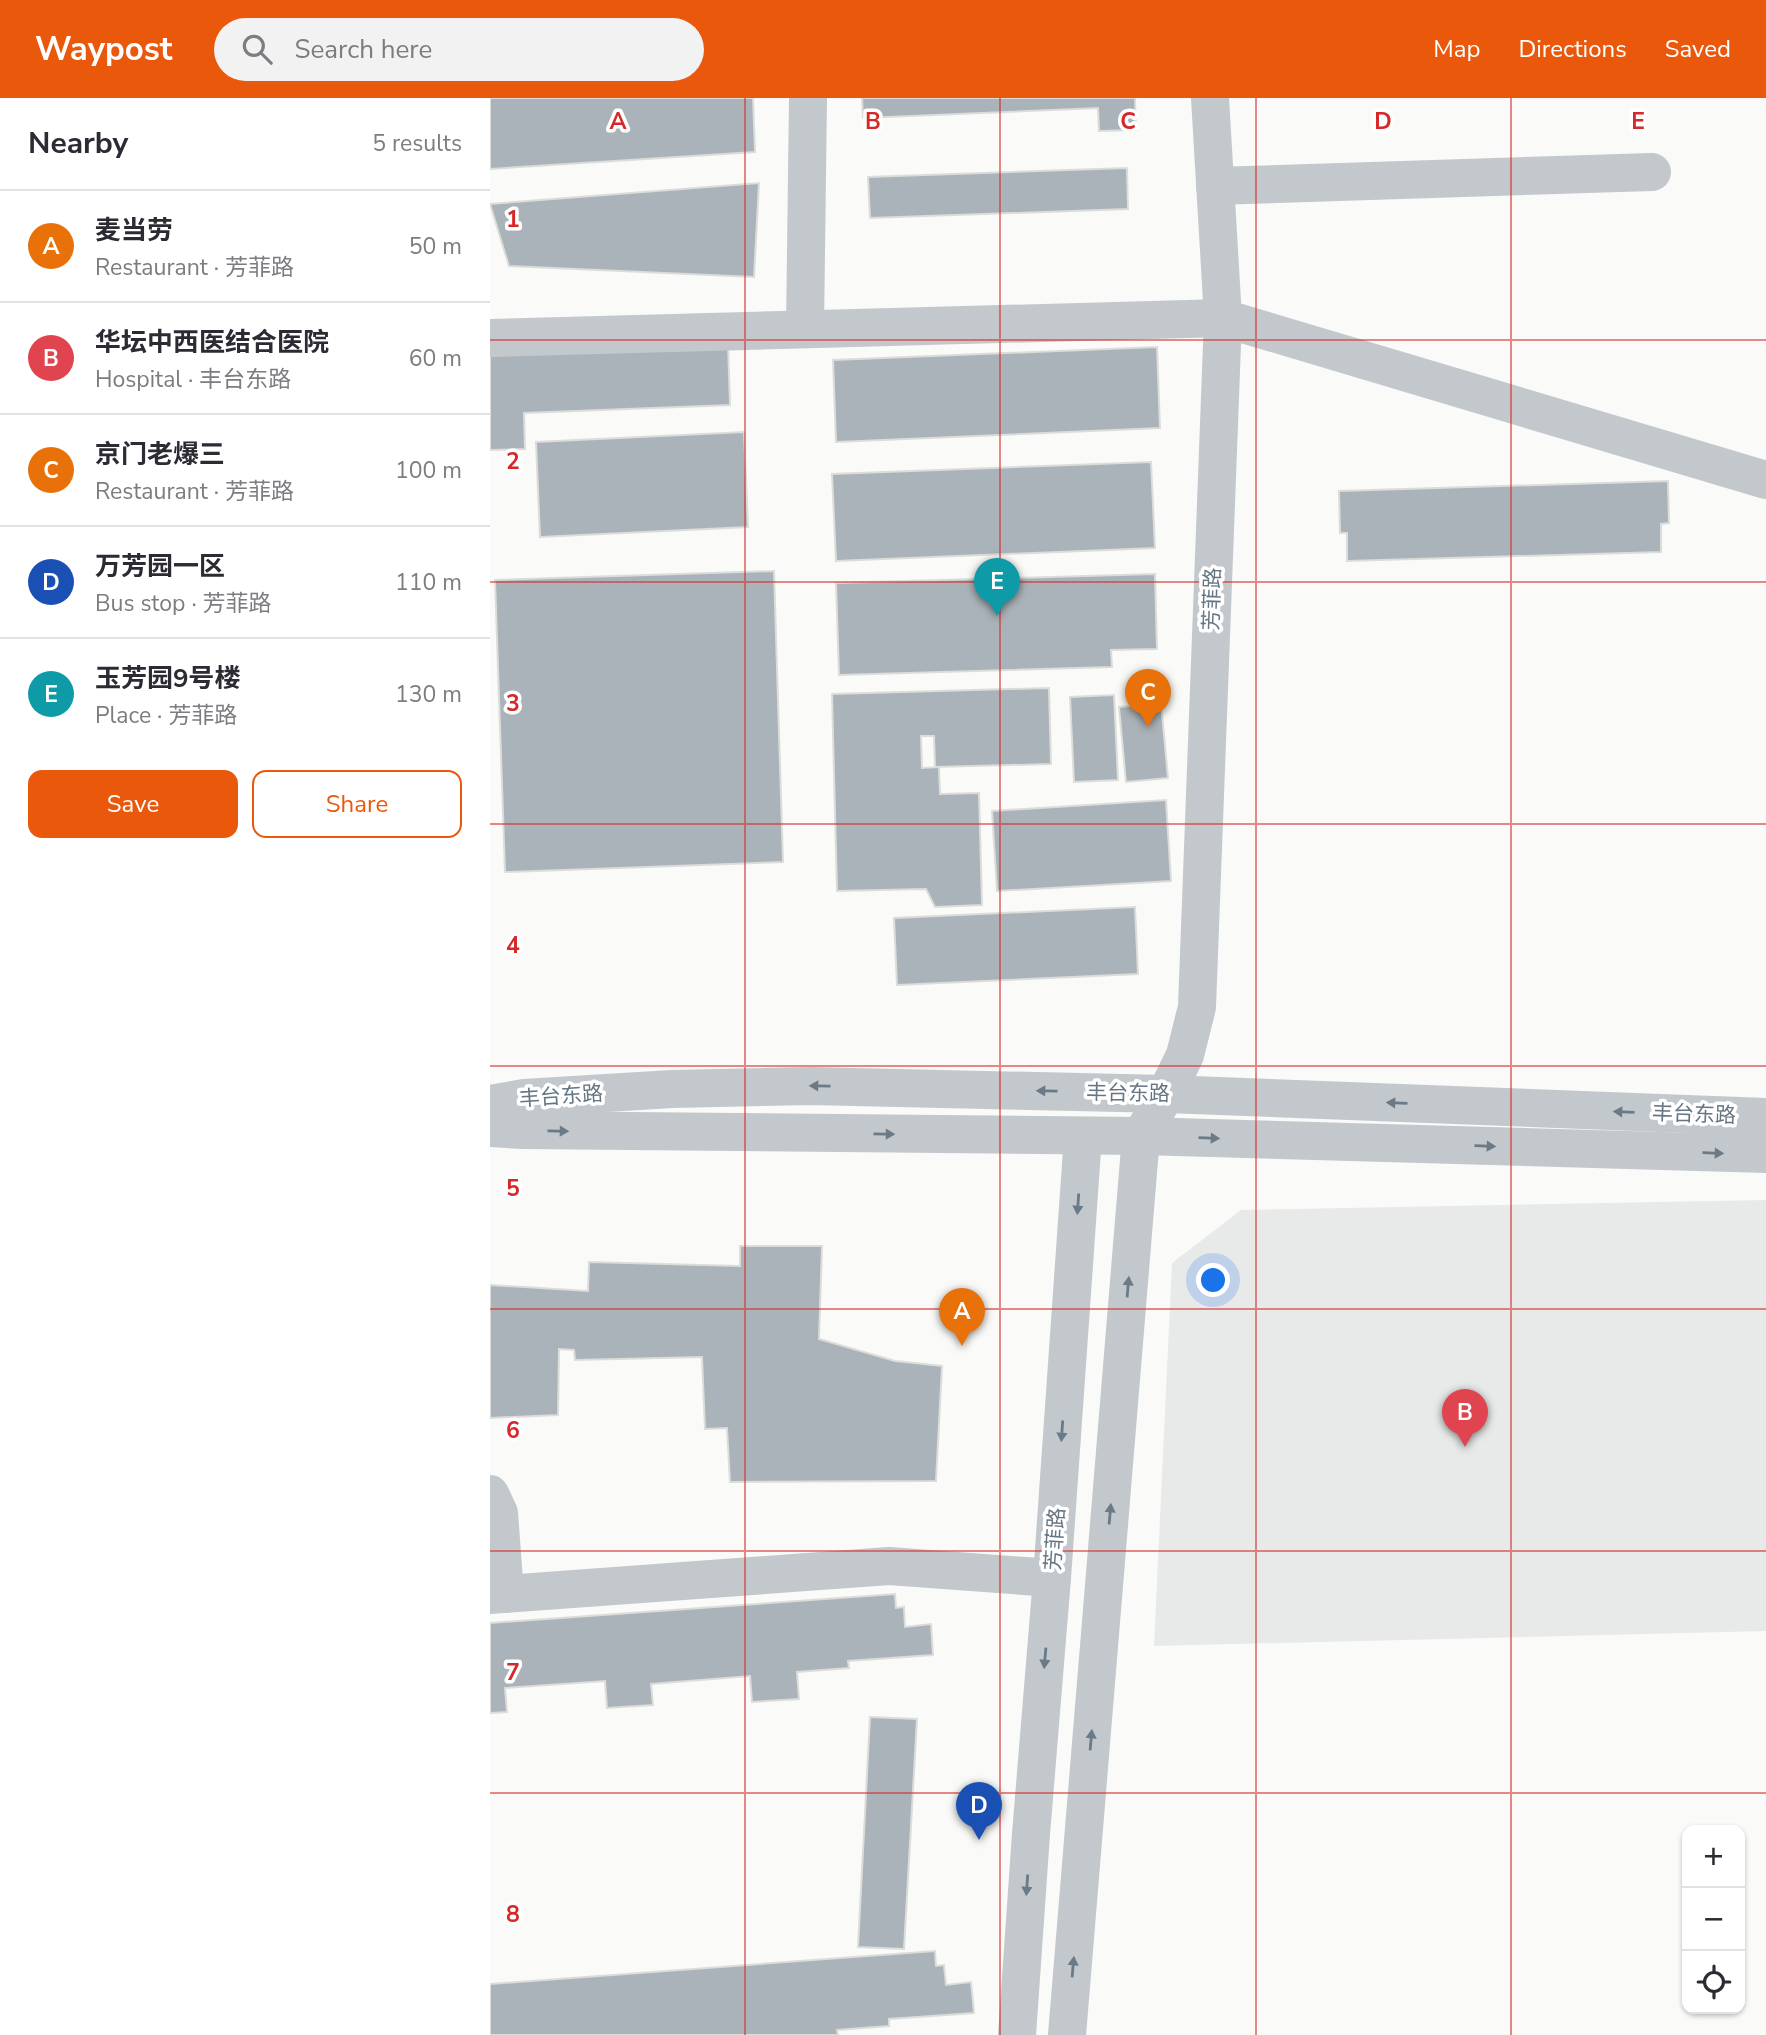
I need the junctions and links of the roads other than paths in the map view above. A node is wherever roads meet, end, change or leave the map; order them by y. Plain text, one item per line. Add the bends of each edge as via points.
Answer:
1 (807, 98) edge
2 (1210, 98) edge
3 (1652, 172) dead end
4 (1215, 186) junction
5 (1223, 318) junction
6 (805, 330) junction
7 (490, 338) edge
8 (1766, 480) edge
9 (1166, 1094) junction
10 (490, 1104) edge
11 (1766, 1117) edge
12 (490, 1128) edge
13 (1083, 1136) junction
14 (1141, 1136) junction
15 (1766, 1154) edge
16 (490, 1494) edge
17 (1052, 1578) junction
18 (498, 1595) edge
19 (1017, 2035) edge
20 (1067, 2035) edge

1 - 6 street
2 - 4 street, 芳菲路
3 - 4 street
4 - 5 street, 芳菲路
5 - 6 street
5 - 8 street
5 - 9 street, 芳菲路 via 1197,1007 1185,1055
6 - 7 street
9 -> 10 street, 丰台东路 via 810,1086 671,1089
11 -> 9 street, 丰台东路
9 - 13 street
9 - 14 street, 芳菲路
12 -> 13 street, 丰台东路
13 - 14 street, 丰台东路
13 -> 17 street, 芳菲路
14 -> 15 street, 丰台东路
20 -> 14 street, 芳菲路
16 - 18 street via 499,1513
17 - 18 street via 889,1566
17 -> 19 street, 芳菲路

